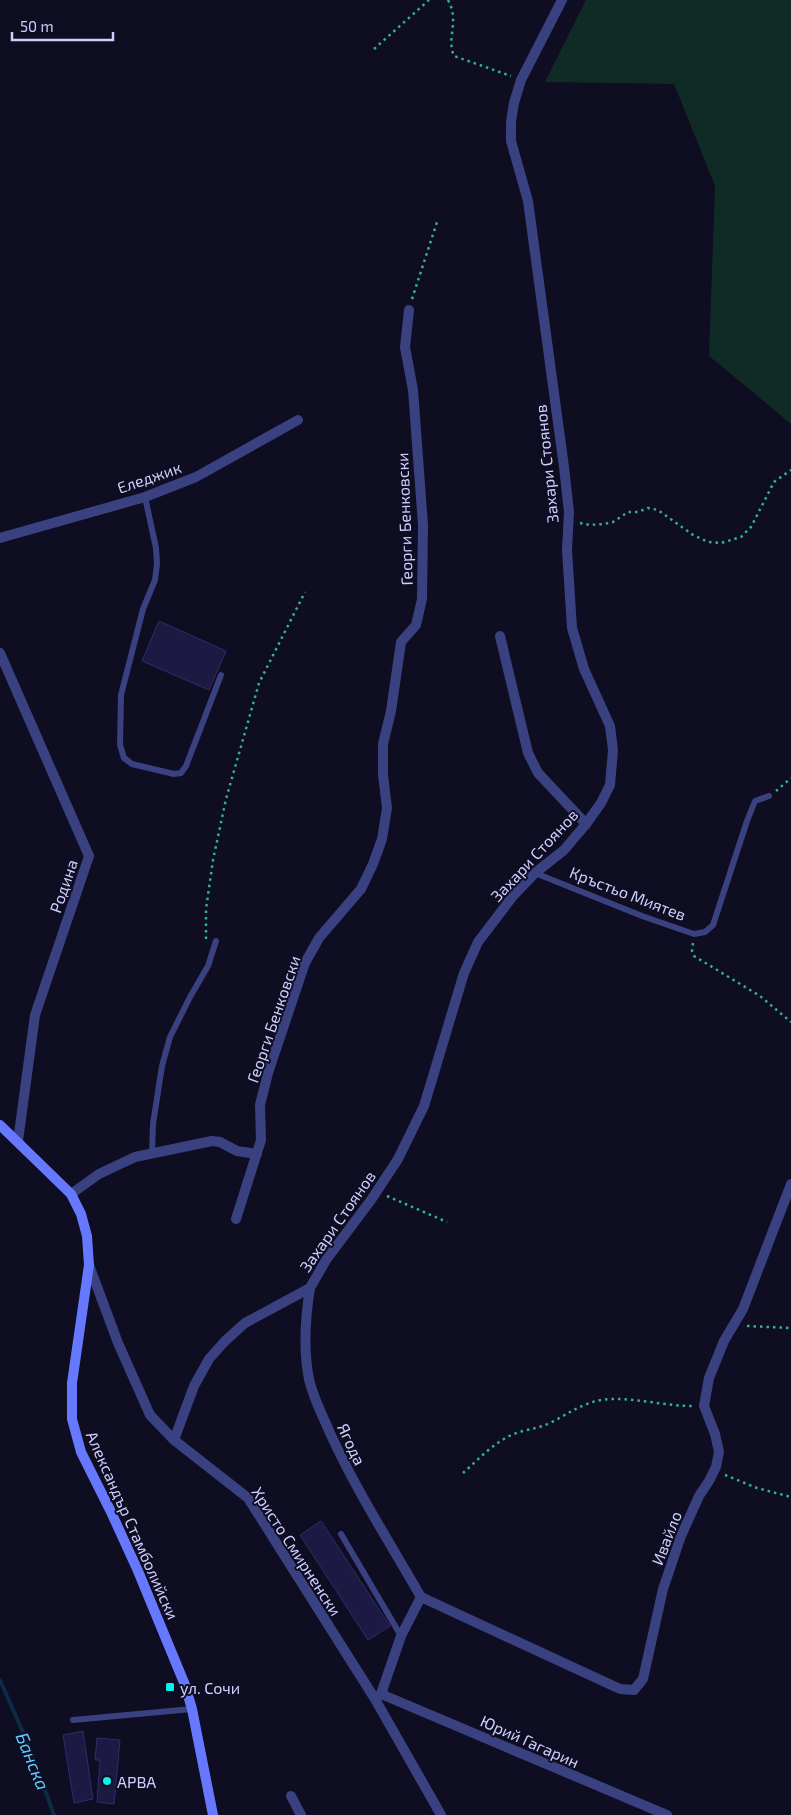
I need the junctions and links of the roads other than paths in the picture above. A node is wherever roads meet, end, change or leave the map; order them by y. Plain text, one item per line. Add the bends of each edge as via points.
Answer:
1 (562, 0) edge
2 (409, 310) road end
3 (298, 420) dead end
4 (145, 497) junction
5 (0, 538) edge
6 (500, 636) dead end
7 (0, 653) edge
8 (221, 675) dead end
9 (769, 796) road end
10 (586, 824) junction
11 (535, 873) junction
12 (216, 941) dead end
13 (0, 1125) edge
14 (18, 1141) junction
15 (152, 1154) junction
16 (257, 1154) junction
17 (791, 1184) edge
18 (71, 1194) junction
19 (236, 1219) dead end
20 (89, 1265) junction
21 (310, 1288) junction
22 (174, 1440) junction
23 (341, 1534) dead end
24 (421, 1597) junction
25 (401, 1636) junction
26 (378, 1697) junction
27 (192, 1709) junction
28 (74, 1720) dead end
29 (291, 1796) dead end
30 (213, 1815) edge
31 (301, 1815) edge
32 (441, 1815) edge
33 (667, 1815) edge

1 - 10 street, Захари Стоянов via 522,80 514,103 511,141 528,201 564,467 572,628 584,669 610,726 613,750 610,785
2 - 16 street, Георги Бенковски via 405,347 412,390 422,519 422,599 416,626 401,642 383,744 387,808 382,839 361,889 319,938 305,963 268,1073 260,1105 261,1140
3 - 4 street, Еледжик via 196,477
4 - 5 street, Еледжик
4 - 8 lane via 157,564 121,695 120,746 124,758 132,764 181,773
6 - 10 street via 528,753 538,773
7 - 14 street, Родина via 89,856 35,1015
9 - 11 lane, Кръстьо Миятев via 755,801 713,925 705,932 694,934 642,916
10 - 11 street, Захари Стоянов via 564,850
11 - 21 street, Захари Стоянов via 478,942 464,974 424,1106 398,1159 326,1260
12 - 15 lane via 208,966 170,1036 153,1124
13 - 14 street, Александър Стамболийски
14 - 18 street, Александър Стамболийски
15 - 16 street via 212,1141 237,1151
15 - 18 street via 135,1157 100,1174
16 - 19 street, Георги Бенковски
17 - 24 street, Ивайло via 743,1309 724,1341 709,1378 704,1406 719,1452 714,1472 699,1496 663,1589 643,1679 634,1690 620,1689
18 - 20 street, Александър Стамболийски via 87,1236
20 - 22 street, Христо Смирненски via 118,1343 150,1415
20 - 27 street, Александър Стамболийски via 72,1383 72,1419 81,1452 138,1571
21 - 22 street, Захари Стоянов via 245,1323 225,1341 194,1386
21 - 24 street, Ягода via 305,1319 306,1348 309,1380 316,1400 347,1471
22 - 26 street, Христо Смирненски via 248,1498
23 - 25 lane
24 - 25 street
25 - 26 street
26 - 32 street, Христо Смирненски
26 - 33 street, Юрий Гагарин
27 - 28 lane
27 - 30 street, Александър Стамболийски
29 - 31 street

